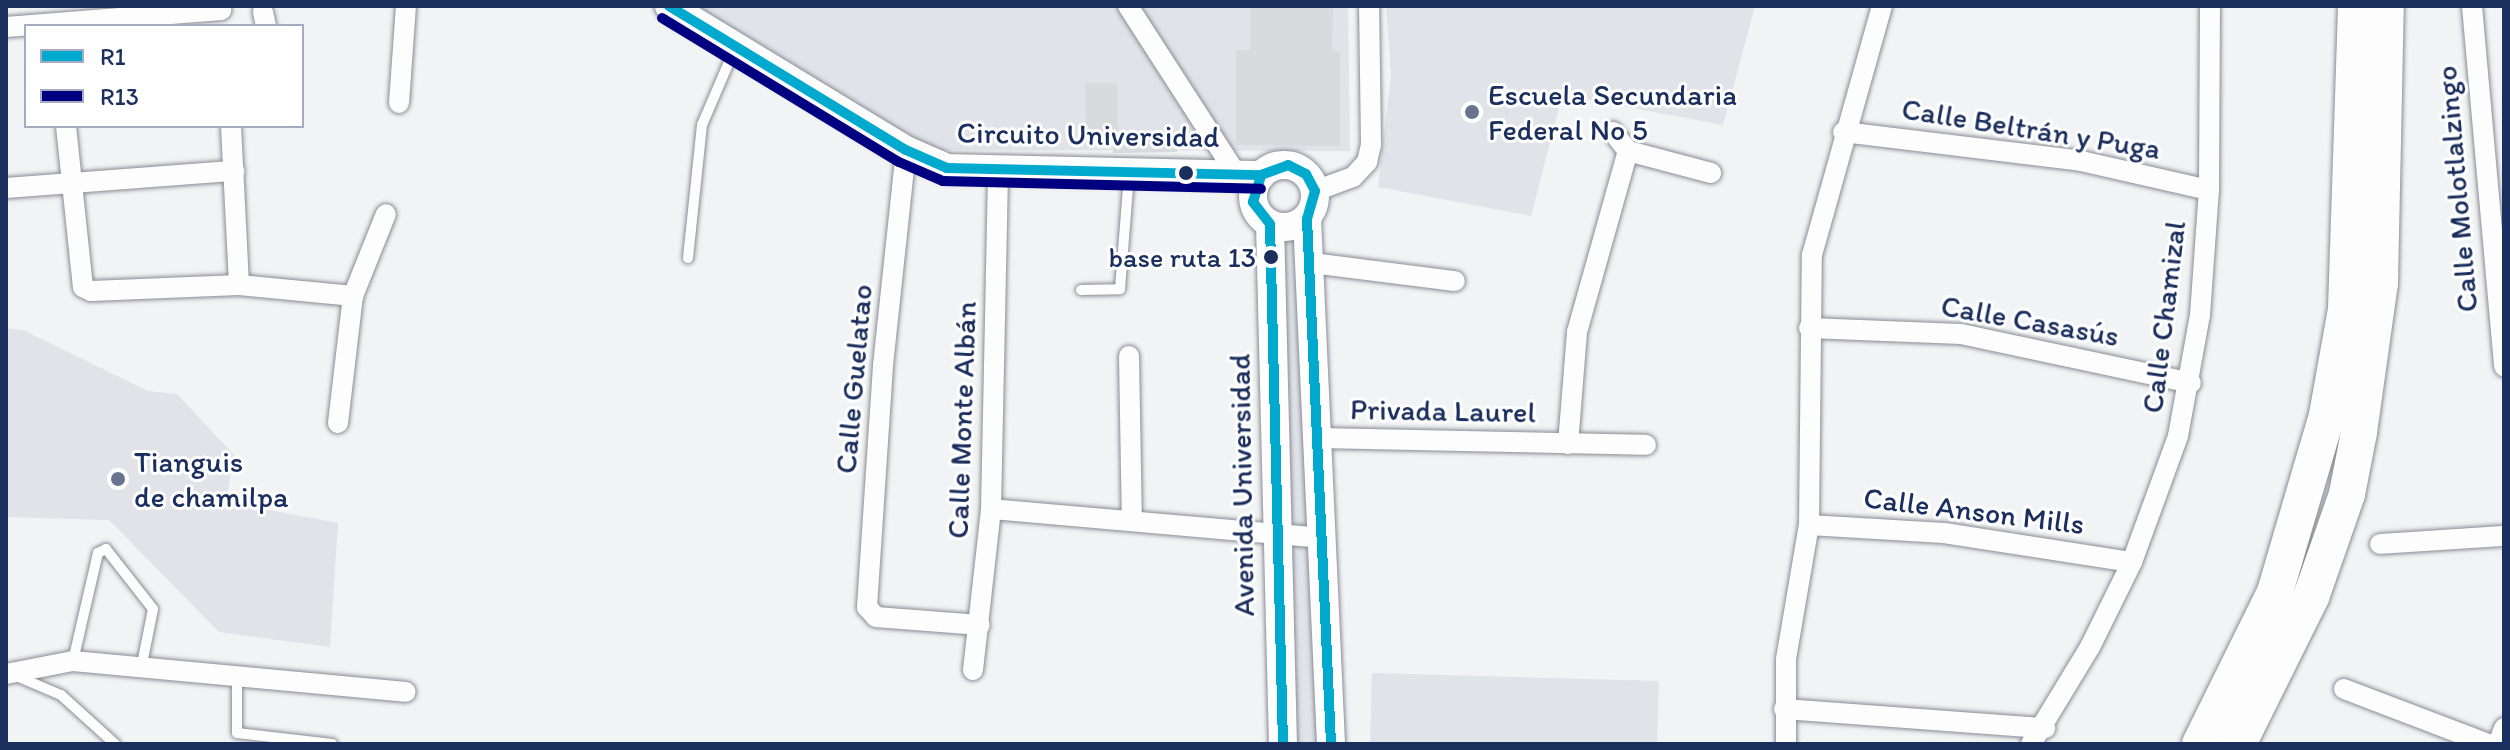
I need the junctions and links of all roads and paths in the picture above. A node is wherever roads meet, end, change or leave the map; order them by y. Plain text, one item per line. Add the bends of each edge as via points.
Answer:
1 (406, 6) edge
2 (669, 6) edge
3 (1128, 6) edge
4 (1369, 6) edge
5 (1882, 6) edge
6 (2210, 6) edge
7 (2356, 6) edge
8 (2386, 6) edge
9 (2472, 6) edge
10 (221, 14) edge
11 (56, 18) edge
12 (6, 27) edge
13 (736, 46) junction
14 (399, 103) dead end
15 (66, 128) edge
16 (231, 128) edge
17 (1613, 132) dead end
18 (1843, 132) junction
19 (906, 150) junction
20 (1628, 151) junction
21 (1130, 169) junction
22 (234, 171) junction
23 (998, 171) junction
24 (1711, 173) dead end
25 (1248, 174) junction
26 (71, 182) junction
27 (6, 188) edge
28 (2209, 190) junction
29 (1315, 191) junction
30 (386, 214) dead end
31 (1307, 219) junction
32 (1270, 224) junction
33 (2497, 236) edge
34 (688, 258) dead end
35 (1312, 263) junction
36 (1455, 281) dead end
37 (239, 285) junction
38 (1081, 290) dead end
39 (353, 296) junction
40 (1809, 328) junction
41 (1129, 356) dead end
42 (2504, 367) edge
43 (2191, 383) junction
44 (338, 423) dead end
45 (1317, 438) junction
46 (1568, 444) junction
47 (1646, 445) dead end
48 (991, 509) junction
49 (1132, 520) junction
50 (1809, 525) junction
51 (1276, 534) junction
52 (2504, 536) edge
53 (1322, 538) junction
54 (2380, 544) dead end
55 (2132, 562) junction
56 (980, 625) junction
57 (73, 661) junction
58 (141, 669) junction
59 (973, 670) dead end
60 (9, 674) edge
61 (237, 679) junction
62 (2344, 689) dead end
63 (406, 692) dead end
64 (1784, 709) junction
65 (2045, 728) junction
66 (2504, 728) edge
67 (238, 738) edge
68 (115, 744) edge
69 (328, 744) edge
70 (1283, 744) edge
71 (1331, 744) edge
72 (1786, 744) edge
73 (2031, 744) edge
74 (2200, 744) edge
75 (2238, 744) edge
76 (2488, 744) edge
77 (2498, 744) edge

1 - 14 street
2 - 13 street, Circuito Universidad
3 - 25 street
4 - 29 street via 1367,162 1353,177
5 - 18 street
6 - 28 street, Calle Chamizal
7 - 74 highway via 2346,309 2327,415 2275,592
8 - 75 highway via 2380,283 2347,494 2311,597
9 - 33 street, Calle Molotlalzingo
10 - 11 street
11 - 12 street
13 - 19 street, Circuito Universidad
13 - 34 lane via 702,125
15 - 26 street
16 - 22 street
17 - 20 street
18 - 28 street, Calle Beltrán y Puga via 2081,161
18 - 40 street via 1812,255
19 - 23 street, Circuito Universidad via 947,168
19 - 56 street, Calle Guelatao via 883,366 869,614
20 - 24 street
20 - 46 street, Privada Laurel via 1577,332
21 - 23 street, Circuito Universidad
21 - 25 street, Circuito Universidad
21 - 38 lane via 1120,289
22 - 26 street
22 - 37 street
23 - 48 street, Calle Monte Albán
25 - 29 street via 1278,166 1298,168
25 - 32 street via 1253,202
26 - 27 street
26 - 37 street via 83,287 91,291
28 - 43 street, Calle Chamizal
29 - 31 street
30 - 39 street
31 - 32 street via 1289,227
31 - 35 street
32 - 51 street, Avenida Universidad
33 - 42 street, Calle Molotlalzingo
35 - 36 street
35 - 45 street
37 - 39 street
39 - 44 street
40 - 43 street, Calle Casasús via 1961,334
40 - 50 street
41 - 49 street
43 - 55 street, Calle Chamizal via 2158,500
45 - 46 street, Privada Laurel
45 - 53 street
46 - 47 street, Privada Laurel
48 - 49 street
48 - 56 street, Calle Monte Albán
49 - 51 street
50 - 55 street, Calle Anson Mills via 1944,533
50 - 64 street via 1786,659
51 - 53 street
51 - 70 street, Avenida Universidad
52 - 54 street
53 - 71 street
55 - 65 street, Calle Chamizal
56 - 59 street, Calle Monte Albán
57 - 58 street
57 - 58 lane via 98,553 106,549 153,609
57 - 60 street
58 - 61 street
60 - 68 lane via 61,695
61 - 63 street
61 - 67 lane
62 - 76 street
64 - 65 street
64 - 72 street
65 - 73 street, Calle Chamizal
66 - 77 street
67 - 69 lane

